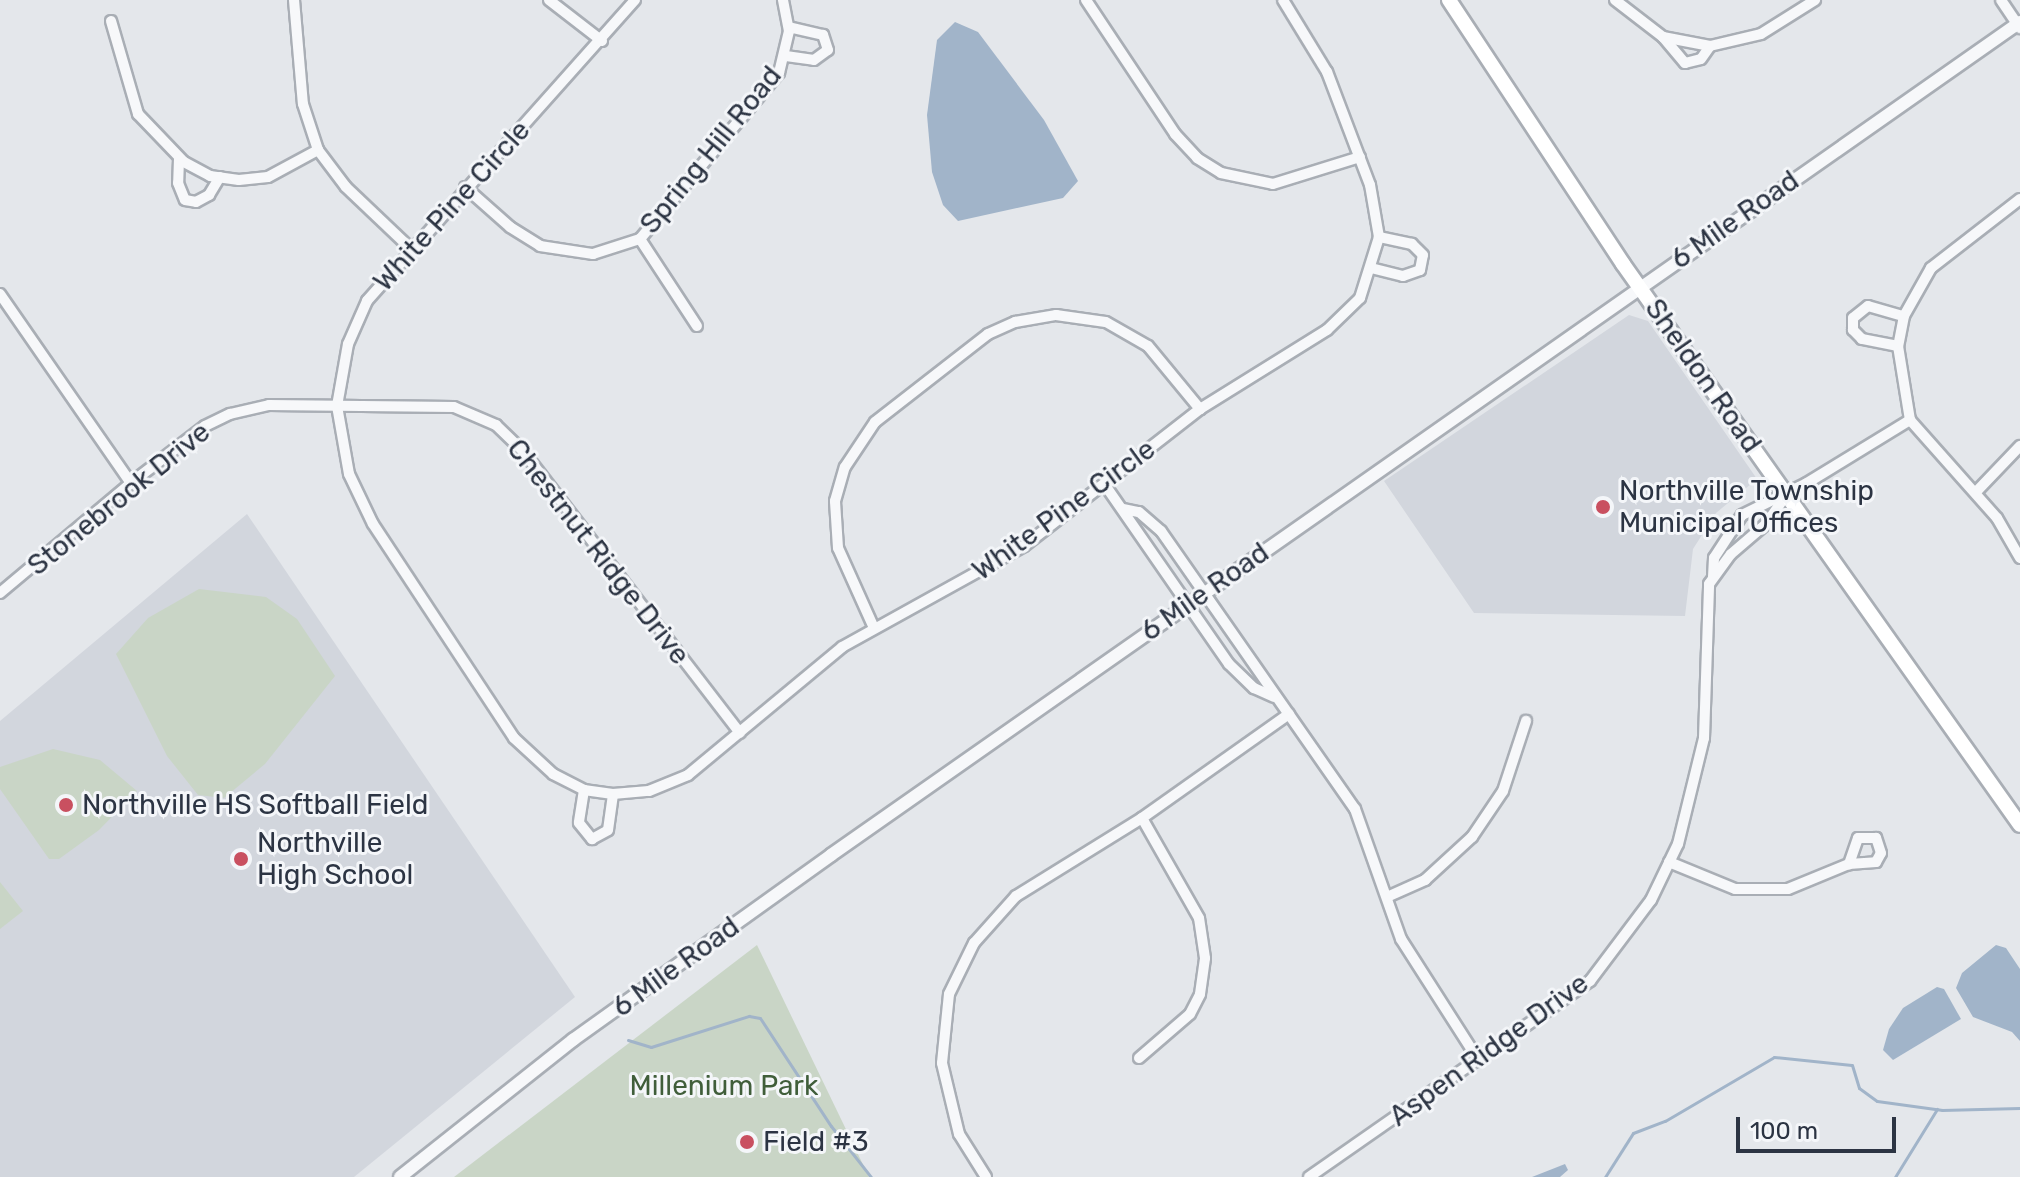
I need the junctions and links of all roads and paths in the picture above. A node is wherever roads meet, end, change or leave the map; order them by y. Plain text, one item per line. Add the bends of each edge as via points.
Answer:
1 (294, 0) edge
2 (549, 0) edge
3 (635, 0) edge
4 (783, 0) edge
5 (1086, 0) edge
6 (1283, 0) edge
7 (1449, 0) edge
8 (1615, 0) edge
9 (1815, 0) edge
10 (2001, 0) edge
11 (111, 21) dead end
12 (2019, 24) edge
13 (789, 27) junction
14 (1663, 37) junction
15 (602, 41) junction
16 (1710, 46) junction
17 (786, 56) junction
18 (318, 150) junction
19 (1360, 157) junction
20 (179, 159) junction
21 (220, 177) junction
22 (465, 187) junction
23 (2020, 199) edge
24 (1379, 237) junction
25 (640, 239) junction
26 (409, 247) junction
27 (1371, 268) junction
28 (1641, 286) junction
29 (0, 294) edge
30 (1904, 316) junction
31 (697, 326) dead end
32 (1898, 346) junction
33 (337, 406) junction
34 (1200, 409) junction
35 (1910, 420) junction
36 (2020, 446) edge
37 (131, 483) junction
38 (1105, 485) junction
39 (1976, 492) junction
40 (1787, 494) junction
41 (1123, 509) junction
42 (2020, 558) edge
43 (1713, 577) junction
44 (1205, 592) junction
45 (0, 593) edge
46 (1188, 605) junction
47 (874, 628) junction
48 (1274, 697) junction
49 (1289, 714) junction
50 (1526, 721) dead end
51 (740, 733) junction
52 (584, 790) junction
53 (613, 794) junction
54 (1142, 818) junction
55 (2020, 825) edge
56 (1669, 862) junction
57 (1849, 864) dead end
58 (1387, 897) junction
59 (1139, 1058) dead end
60 (1479, 1061) junction
61 (400, 1177) edge
62 (986, 1177) edge
63 (1309, 1177) edge

1 - 18 street via 303,104
2 - 15 street
3 - 15 street, White Pine Circle
4 - 13 street, Spring Hill Road
5 - 19 street via 1175,134 1197,158 1221,173 1273,184
6 - 19 street, White Pine Circle via 1327,72
7 - 28 main road, Sheldon Road
8 - 14 street
9 - 16 street via 1761,34
10 - 12 street
11 - 20 street via 138,114
12 - 28 street, 6 Mile Road
13 - 17 street, Spring Hill Road
13 - 17 street, Spring Hill Road via 823,35 828,50 814,60
14 - 16 street
14 - 16 street via 1673,56 1685,63 1701,59
15 - 22 street, White Pine Circle
17 - 25 street, Spring Hill Road via 779,73
18 - 21 street via 268,177
18 - 26 street via 346,187
19 - 24 street, White Pine Circle
20 - 21 street
20 - 21 street via 178,183 185,200 196,202 209,195
22 - 25 street, Spring Hill Road via 522,237 540,246 593,254
22 - 26 street, White Pine Circle
23 - 30 street via 1931,268
24 - 27 street, White Pine Circle
24 - 27 street via 1412,244 1423,255 1420,270 1403,276
25 - 31 street
26 - 33 street, White Pine Circle via 357,318
27 - 34 street, White Pine Circle via 1360,298 1327,330
28 - 40 main road, Sheldon Road
28 - 44 street, 6 Mile Road
29 - 37 street
30 - 32 street
30 - 32 street via 1868,306 1853,318 1853,330 1862,339
32 - 35 street
33 - 37 street, Stonebrook Drive via 269,405 230,414 205,426
33 - 51 street, Chestnut Ridge Drive via 454,407 496,425 522,450
33 - 52 street, White Pine Circle via 349,474 376,530 520,745 537,763
34 - 38 street, White Pine Circle
34 - 47 street via 1148,346 1106,322 1056,315 1015,322 988,334 875,422 845,467 835,501 838,548
35 - 39 street
35 - 40 street
36 - 39 street
37 - 45 street, Stonebrook Drive
38 - 41 street
38 - 47 street, White Pine Circle via 1000,562
39 - 42 street
40 - 43 street via 1766,524
40 - 43 street, Aspen Ridge Drive via 1754,505 1726,532 1714,558
40 - 55 main road, Sheldon Road
41 - 44 street, White Pine Circle via 1139,512 1161,531
41 - 46 street
43 - 56 street, Aspen Ridge Drive via 1707,608 1704,738 1692,797
44 - 46 street, 6 Mile Road
44 - 48 street, White Pine Circle
46 - 48 street via 1229,664 1254,688
46 - 61 street, 6 Mile Road via 573,1040
47 - 51 street, White Pine Circle via 842,647
48 - 49 street
49 - 54 street
49 - 58 street via 1355,809
50 - 58 street via 1503,791 1472,837 1425,880
51 - 53 street, White Pine Circle via 672,783
52 - 53 street, White Pine Circle
52 - 53 street via 579,823 592,839 608,830
54 - 59 street via 1199,918 1205,958 1200,994 1190,1014
54 - 62 street via 1016,896 983,930 959,970 945,1009 943,1076 959,1134
56 - 57 street via 1711,883 1762,891 1788,889
56 - 60 street, Aspen Ridge Drive via 1651,900 1590,981
58 - 60 street via 1411,958
60 - 63 street, Aspen Ridge Drive

